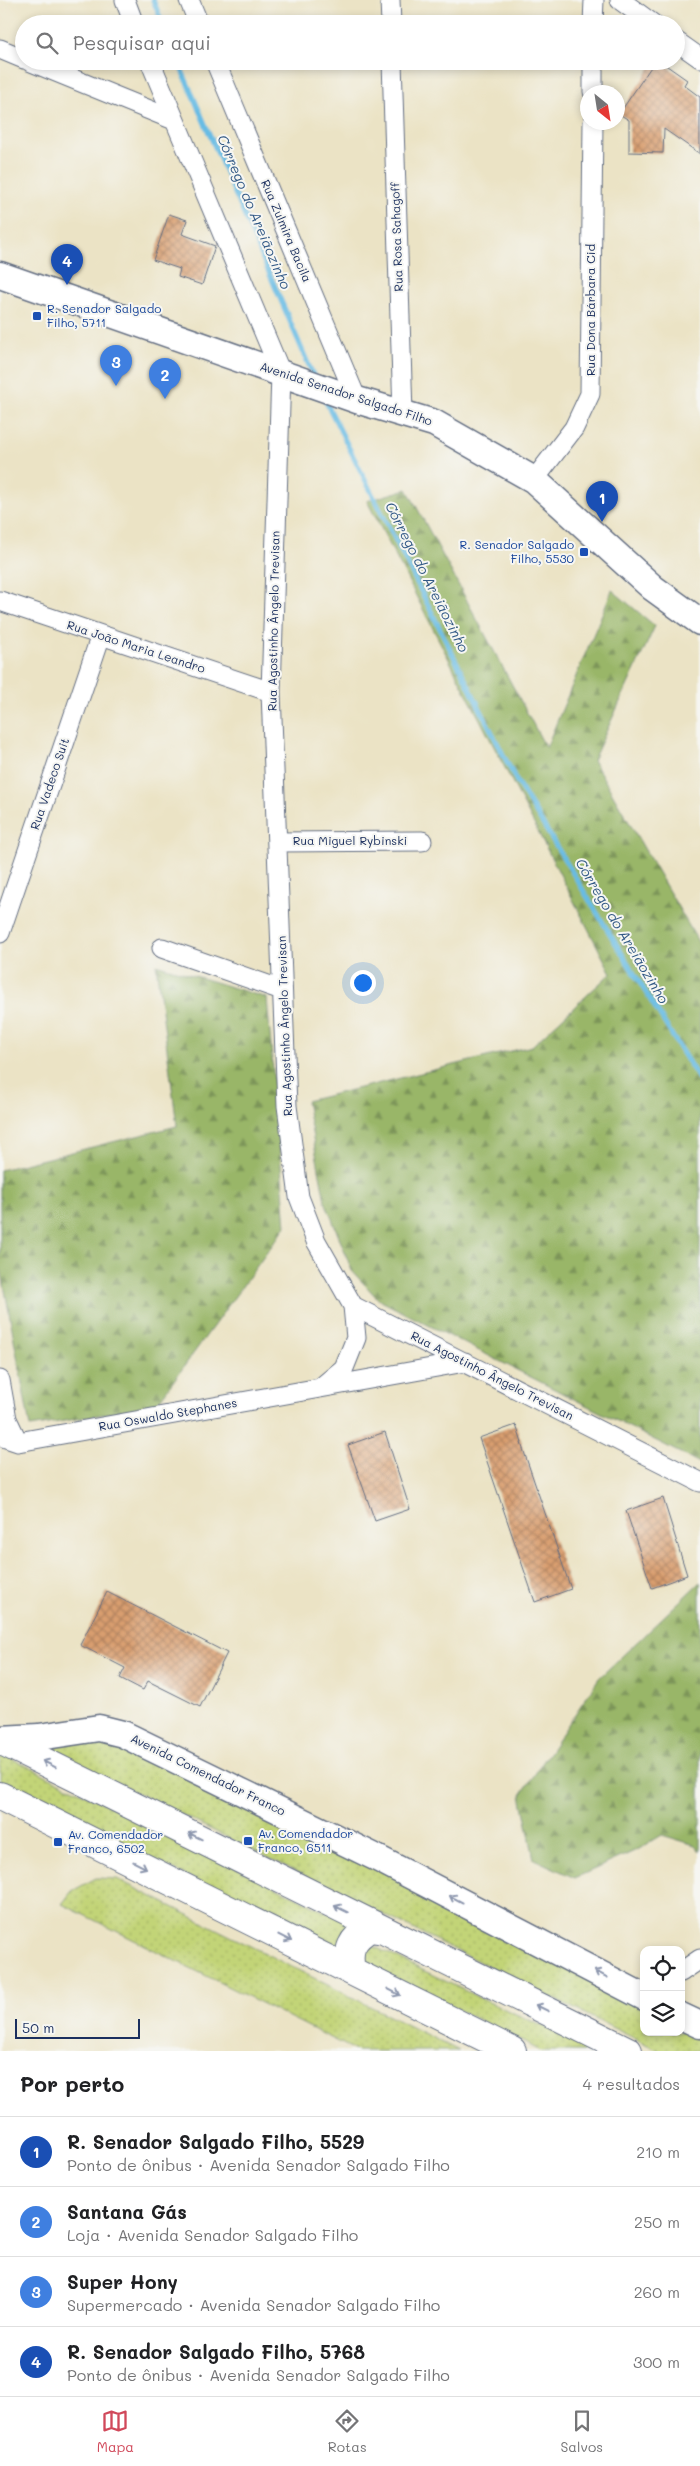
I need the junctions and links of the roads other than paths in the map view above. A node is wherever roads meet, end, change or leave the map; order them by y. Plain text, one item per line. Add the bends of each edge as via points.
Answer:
1 (125, 0) edge
2 (189, 0) edge
3 (390, 0) edge
4 (594, 0) edge
5 (620, 0) edge
6 (131, 15) edge
7 (195, 15) edge
8 (390, 15) edge
9 (594, 15) edge
10 (641, 15) edge
11 (685, 47) edge
12 (0, 49) edge
13 (15, 55) edge
14 (700, 58) edge
15 (51, 70) edge
16 (154, 70) edge
17 (219, 70) edge
18 (392, 70) edge
19 (593, 70) edge
20 (593, 85) edge
21 (174, 120) junction
22 (592, 130) edge
23 (0, 275) edge
24 (280, 373) junction
25 (357, 400) junction
26 (403, 414) junction
27 (534, 480) junction
28 (0, 601) edge
29 (700, 622) edge
30 (101, 635) junction
31 (271, 692) junction
32 (422, 840) dead end
33 (278, 842) junction
34 (6, 898) edge
35 (0, 933) edge
36 (162, 948) dead end
37 (282, 990) junction
38 (353, 1306) junction
39 (466, 1362) junction
40 (0, 1380) edge
41 (319, 1388) junction
42 (9, 1439) edge
43 (700, 1482) edge
44 (0, 1739) edge
45 (0, 1796) edge
46 (384, 1930) junction
47 (700, 1959) edge
48 (685, 1969) edge
49 (350, 1970) junction
50 (640, 1995) edge
51 (685, 2018) edge
52 (700, 2025) edge
53 (512, 2051) edge
54 (628, 2051) edge

1 - 6 street
2 - 7 street
3 - 8 street
4 - 9 street
5 - 10 street
11 - 14 street
12 - 13 street
15 - 21 street
16 - 21 street
17 - 25 street, Rua Zulmira Bacila
18 - 26 street, Rua Rosa Sahagoff
19 - 20 street
21 - 24 street
22 - 27 street, Rua Dona Bárbara Cid via 590,394 574,428
23 - 24 main road, Avenida Senador Salgado Filho
24 - 25 main road, Avenida Senador Salgado Filho
24 - 31 street, Rua Agostinho Ângelo Trevisan
25 - 26 main road, Avenida Senador Salgado Filho
26 - 27 main road, Avenida Senador Salgado Filho via 434,423
27 - 29 main road, Avenida Senador Salgado Filho via 653,588
28 - 30 street, Rua João Maria Leandro
30 - 31 street, Rua João Maria Leandro
30 - 34 street, Rua Vadeco Suit
31 - 33 street, Rua Agostinho Ângelo Trevisan
32 - 33 street, Rua Miguel Rybinski
33 - 37 street, Rua Agostinho Ângelo Trevisan
34 - 35 street, Rua Vadeco Suit
36 - 37 street
37 - 38 street, Rua Agostinho Ângelo Trevisan via 287,1106 299,1197 316,1241
38 - 39 street, Rua Agostinho Ângelo Trevisan
38 - 41 street, Rua Oswaldo Stephanes via 356,1338 344,1368
39 - 41 street, Rua Oswaldo Stephanes
39 - 43 street, Rua Agostinho Ângelo Trevisan
40 - 42 street
41 - 42 street, Rua Oswaldo Stephanes
46 -> 44 highway, Avenida Comendador Franco
50 -> 44 main road, Avenida Comendador Franco via 373,1856 123,1734 99,1728
45 -> 49 highway
46 - 49 highway via 370,1928 353,1941 348,1957
54 -> 46 highway, Avenida Comendador Franco
47 - 48 street
49 -> 53 highway
51 - 52 main road

